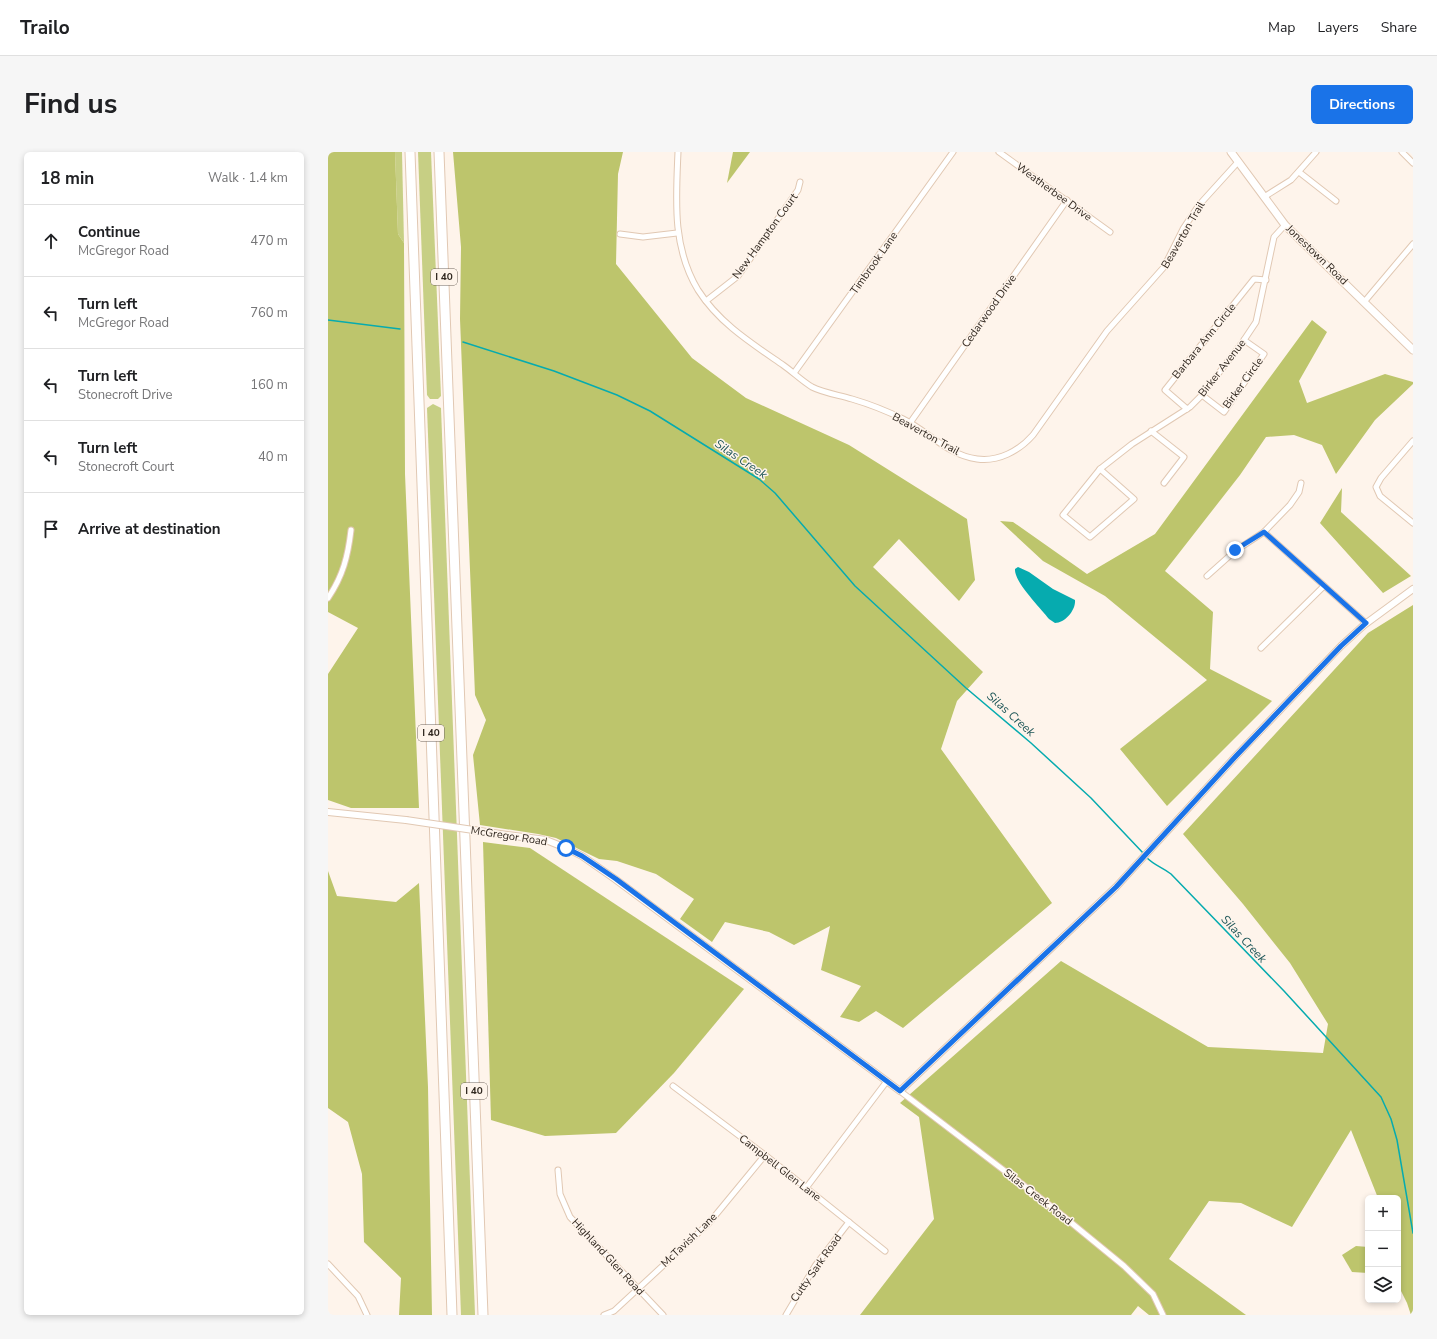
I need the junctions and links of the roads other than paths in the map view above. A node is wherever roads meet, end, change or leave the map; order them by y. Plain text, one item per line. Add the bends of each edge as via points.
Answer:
1 (410, 152) edge
2 (439, 152) edge
3 (678, 152) edge
4 (953, 152) edge
5 (998, 152) edge
6 (1231, 152) edge
7 (1316, 152) edge
8 (1402, 152) edge
9 (1238, 162) junction
10 (1413, 163) edge
11 (1299, 172) junction
12 (800, 182) dead end
13 (1264, 197) junction
14 (1067, 200) junction
15 (1336, 201) dead end
16 (1285, 225) junction
17 (677, 232) junction
18 (1110, 232) dead end
19 (620, 234) dead end
20 (1413, 244) edge
21 (1266, 280) junction
22 (706, 301) junction
23 (1364, 301) junction
24 (1244, 340) junction
25 (1413, 350) edge
26 (794, 373) junction
27 (1202, 395) junction
28 (1186, 409) junction
29 (910, 423) junction
30 (1151, 431) junction
31 (1413, 441) edge
32 (1100, 469) junction
33 (1164, 483) dead end
34 (1301, 483) dead end
35 (1413, 523) edge
36 (351, 530) dead end
37 (1264, 532) junction
38 (1207, 576) dead end
39 (1324, 586) junction
40 (1413, 589) edge
41 (328, 598) edge
42 (1366, 623) junction
43 (1261, 648) dead end
44 (328, 812) edge
45 (887, 1081) junction
46 (673, 1086) dead end
47 (900, 1091) junction
48 (765, 1155) junction
49 (558, 1170) dead end
50 (806, 1188) junction
51 (849, 1222) junction
52 (884, 1251) dead end
53 (328, 1264) edge
54 (637, 1288) junction
55 (367, 1315) edge
56 (452, 1315) edge
57 (483, 1315) edge
58 (604, 1315) edge
59 (663, 1315) edge
60 (786, 1315) edge
61 (1163, 1315) edge

1 - 56 highway, I 40
2 - 57 highway, I 40
3 - 17 street, Beaverton Trail via 675,207
4 - 26 street, Timbrook Lane
5 - 14 street, Weatherbee Drive
6 - 9 main road, Jonestown Road
7 - 11 street
8 - 10 street
9 - 13 main road, Jonestown Road
9 - 29 street, Beaverton Trail via 1198,204 1156,278 1107,331 1033,435 1019,448 1002,456 976,459 944,446
11 - 13 street
11 - 15 street
12 - 22 street, New Hampton Court via 798,190 738,276
13 - 16 main road, Jonestown Road
14 - 18 street, Weatherbee Drive
14 - 29 street, Cedarwood Drive
16 - 21 street, Birker Avenue via 1274,237
16 - 23 main road, Jonestown Road
17 - 19 street via 643,237
17 - 22 street, Beaverton Trail via 690,274
20 - 23 street
21 - 24 street, Birker Avenue via 1256,322
21 - 28 street, Barbara Ann Circle via 1254,279 1165,390
22 - 26 street, Beaverton Trail via 738,334
23 - 25 main road, Jonestown Road
24 - 27 street, Birker Avenue
24 - 27 street, Birker Circle via 1264,354 1224,412
26 - 29 street, Beaverton Trail via 812,386
27 - 28 street, Birker Avenue
28 - 30 street, Birker Avenue
30 - 32 street, Birker Avenue
30 - 33 street via 1184,457
31 - 35 street via 1376,487 1380,496
32 - 32 street, Birker Avenue via 1062,515 1090,537 1134,499
34 - 37 street via 1290,505
36 - 41 street via 341,578
37 - 38 street via 1235,550
37 - 39 street
39 - 42 street
39 - 43 street
40 - 42 street
42 - 47 street via 1341,646 1116,887
44 - 45 street, McGregor Road, bridge via 406,820 546,840 582,856
45 - 47 street, McGregor Road
45 - 50 street
46 - 48 street, Campbell Glen Lane
47 - 61 street, Silas Creek Road via 1112,1255 1146,1286
48 - 50 street, Campbell Glen Lane
48 - 54 street, McTavish Lane via 709,1223
49 - 54 street, Highland Glen Road via 560,1194 570,1217
50 - 51 street, Campbell Glen Lane
51 - 52 street, Campbell Glen Lane
51 - 60 street, Cutty Sark Road via 794,1298
53 - 55 street via 358,1296
54 - 58 street, McTavish Lane via 614,1310
54 - 59 street, Highland Glen Road

